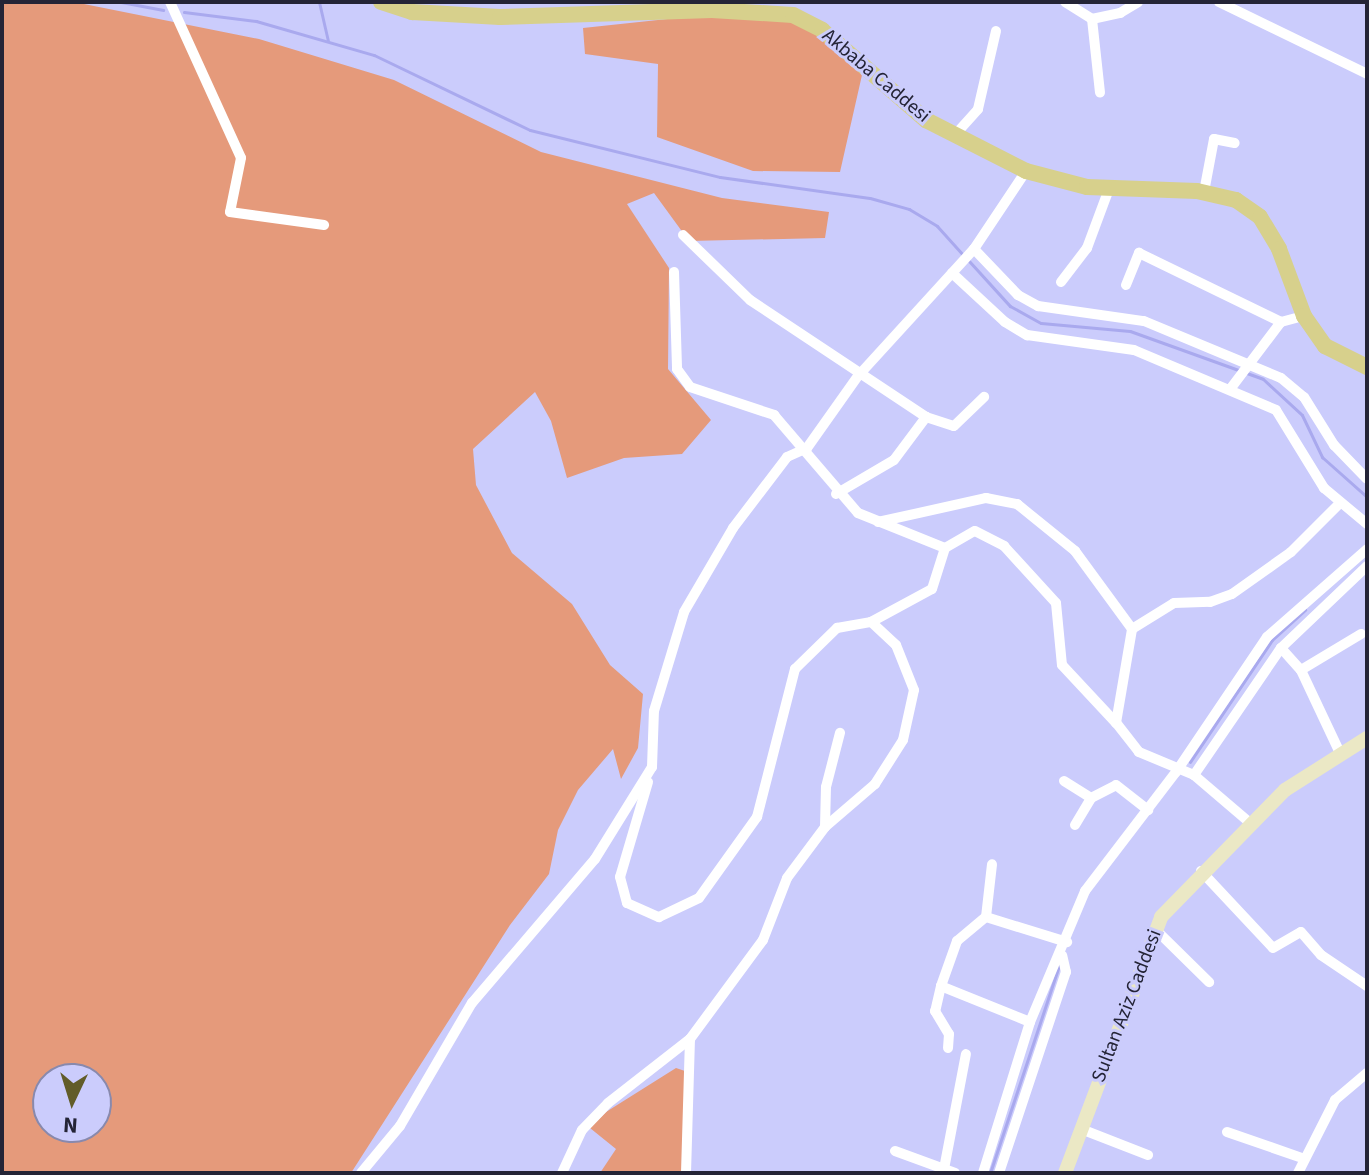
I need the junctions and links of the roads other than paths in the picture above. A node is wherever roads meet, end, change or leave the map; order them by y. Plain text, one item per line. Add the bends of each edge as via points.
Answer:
1 (170, 2) edge
2 (381, 2) edge
3 (1065, 2) edge
4 (1138, 2) edge
5 (1219, 2) edge
6 (413, 7) edge
7 (1092, 19) junction
8 (996, 31) dead end
9 (1367, 74) edge
10 (1100, 93) dead end
11 (954, 136) junction
12 (1235, 143) dead end
13 (1026, 171) junction
14 (1109, 189) junction
15 (1204, 192) junction
16 (324, 225) dead end
17 (683, 235) dead end
18 (972, 251) junction
19 (674, 272) dead end
20 (952, 272) junction
21 (1061, 282) dead end
22 (1126, 285) dead end
23 (1304, 316) junction
24 (1281, 322) junction
25 (1248, 362) junction
26 (1367, 367) edge
27 (858, 376) junction
28 (1232, 385) junction
29 (984, 397) dead end
30 (926, 417) junction
31 (807, 448) junction
32 (1367, 479) edge
33 (837, 494) junction
34 (1340, 503) junction
35 (876, 522) junction
36 (1367, 524) edge
37 (945, 548) junction
38 (1367, 549) edge
39 (1367, 566) edge
40 (871, 622) junction
41 (1132, 629) junction
42 (1361, 634) dead end
43 (1281, 648) junction
44 (1301, 670) junction
45 (1116, 723) junction
46 (840, 733) dead end
47 (1367, 738) edge
48 (1340, 753) junction
49 (652, 767) junction
50 (1176, 772) junction
51 (1194, 775) junction
52 (1064, 781) dead end
53 (1091, 798) junction
54 (1148, 810) junction
55 (1249, 822) junction
56 (1075, 825) dead end
57 (825, 827) junction
58 (992, 864) dead end
59 (1201, 871) junction
60 (986, 917) junction
61 (1155, 929) junction
62 (1067, 942) junction
63 (1062, 955) junction
64 (1209, 982) dead end
65 (941, 986) junction
66 (1367, 986) edge
67 (1030, 1022) junction
68 (690, 1039) junction
69 (948, 1048) dead end
70 (966, 1054) dead end
71 (1367, 1073) edge
72 (1081, 1129) junction
73 (1227, 1132) dead end
74 (895, 1151) dead end
75 (1148, 1155) dead end
76 (1302, 1158) junction
77 (949, 1171) edge
78 (361, 1173) edge
79 (562, 1173) edge
80 (686, 1173) edge
81 (983, 1173) edge
82 (999, 1173) edge
83 (1065, 1173) edge
84 (1298, 1173) edge

1 - 16 street via 241,158 230,212
2 - 6 main road, Akbaba Caddesi
3 - 7 street
4 - 7 street via 1120,13
5 - 9 street
6 - 11 main road, Akbaba Caddesi via 591,18 712,10 793,15 822,30 895,98
7 - 10 street
8 - 11 street via 978,109
11 - 13 main road, Akbaba Caddesi
12 - 15 street via 1214,139
13 - 14 main road, Akbaba Caddesi via 1070,185
13 - 18 street
14 - 15 main road, Akbaba Caddesi
14 - 21 street via 1087,248
15 - 23 main road, Akbaba Caddesi via 1236,200 1260,217 1279,249
17 - 27 street via 750,300
18 - 20 street
18 - 25 street via 1018,295 1038,306 1131,317
19 - 31 street via 677,369 690,387 774,415
20 - 27 street
20 - 28 street via 1005,322 1027,335 1118,346
22 - 24 street via 1139,253
23 - 24 street
23 - 26 main road, Akbaba Caddesi via 1325,346
24 - 25 street
25 - 28 street
25 - 32 street via 1304,397 1334,445
27 - 30 street
27 - 31 street
28 - 34 street via 1276,410 1324,488
29 - 30 street via 954,426
30 - 33 street via 894,460
31 - 33 street
31 - 49 street via 787,457 761,490 684,612 654,711
33 - 35 street
34 - 36 street
34 - 41 street via 1291,552 1232,594 1210,602 1174,603
35 - 37 street
35 - 41 street via 986,498 1017,504 1075,551
37 - 40 street via 932,589
37 - 45 street via 975,531 1004,546 1056,603 1062,665
38 - 50 street via 1267,637
39 - 43 street
40 - 49 street via 837,628 795,669 757,817 699,898 659,917 627,903 620,877
40 - 57 street via 896,645 914,690 903,740 875,784
41 - 45 street
42 - 44 street
43 - 44 street
43 - 51 street
44 - 48 street
45 - 50 street via 1139,752
46 - 57 street via 826,787
47 - 48 street, Sultan Aziz Caddesi
48 - 55 street, Sultan Aziz Caddesi
49 - 78 street via 595,859 472,1003 400,1126
50 - 51 street
50 - 54 street
51 - 55 street
52 - 53 street
53 - 54 street via 1116,785
53 - 56 street
54 - 62 street via 1085,891
55 - 59 street, Sultan Aziz Caddesi
57 - 68 street via 787,878 763,940
58 - 60 street
59 - 61 street, Sultan Aziz Caddesi
59 - 66 street via 1273,948 1301,932 1321,955
60 - 62 street
60 - 65 street via 957,941
61 - 64 street
61 - 72 street, Sultan Aziz Caddesi
62 - 63 street
63 - 67 street
63 - 82 street via 1066,972
65 - 67 street
65 - 69 street via 935,1011 949,1034
67 - 81 street
68 - 79 street via 582,1130
68 - 80 street
70 - 77 street
71 - 76 street via 1335,1100
72 - 75 street
72 - 83 street, Sultan Aziz Caddesi
73 - 76 street
74 - 77 street
76 - 84 street

